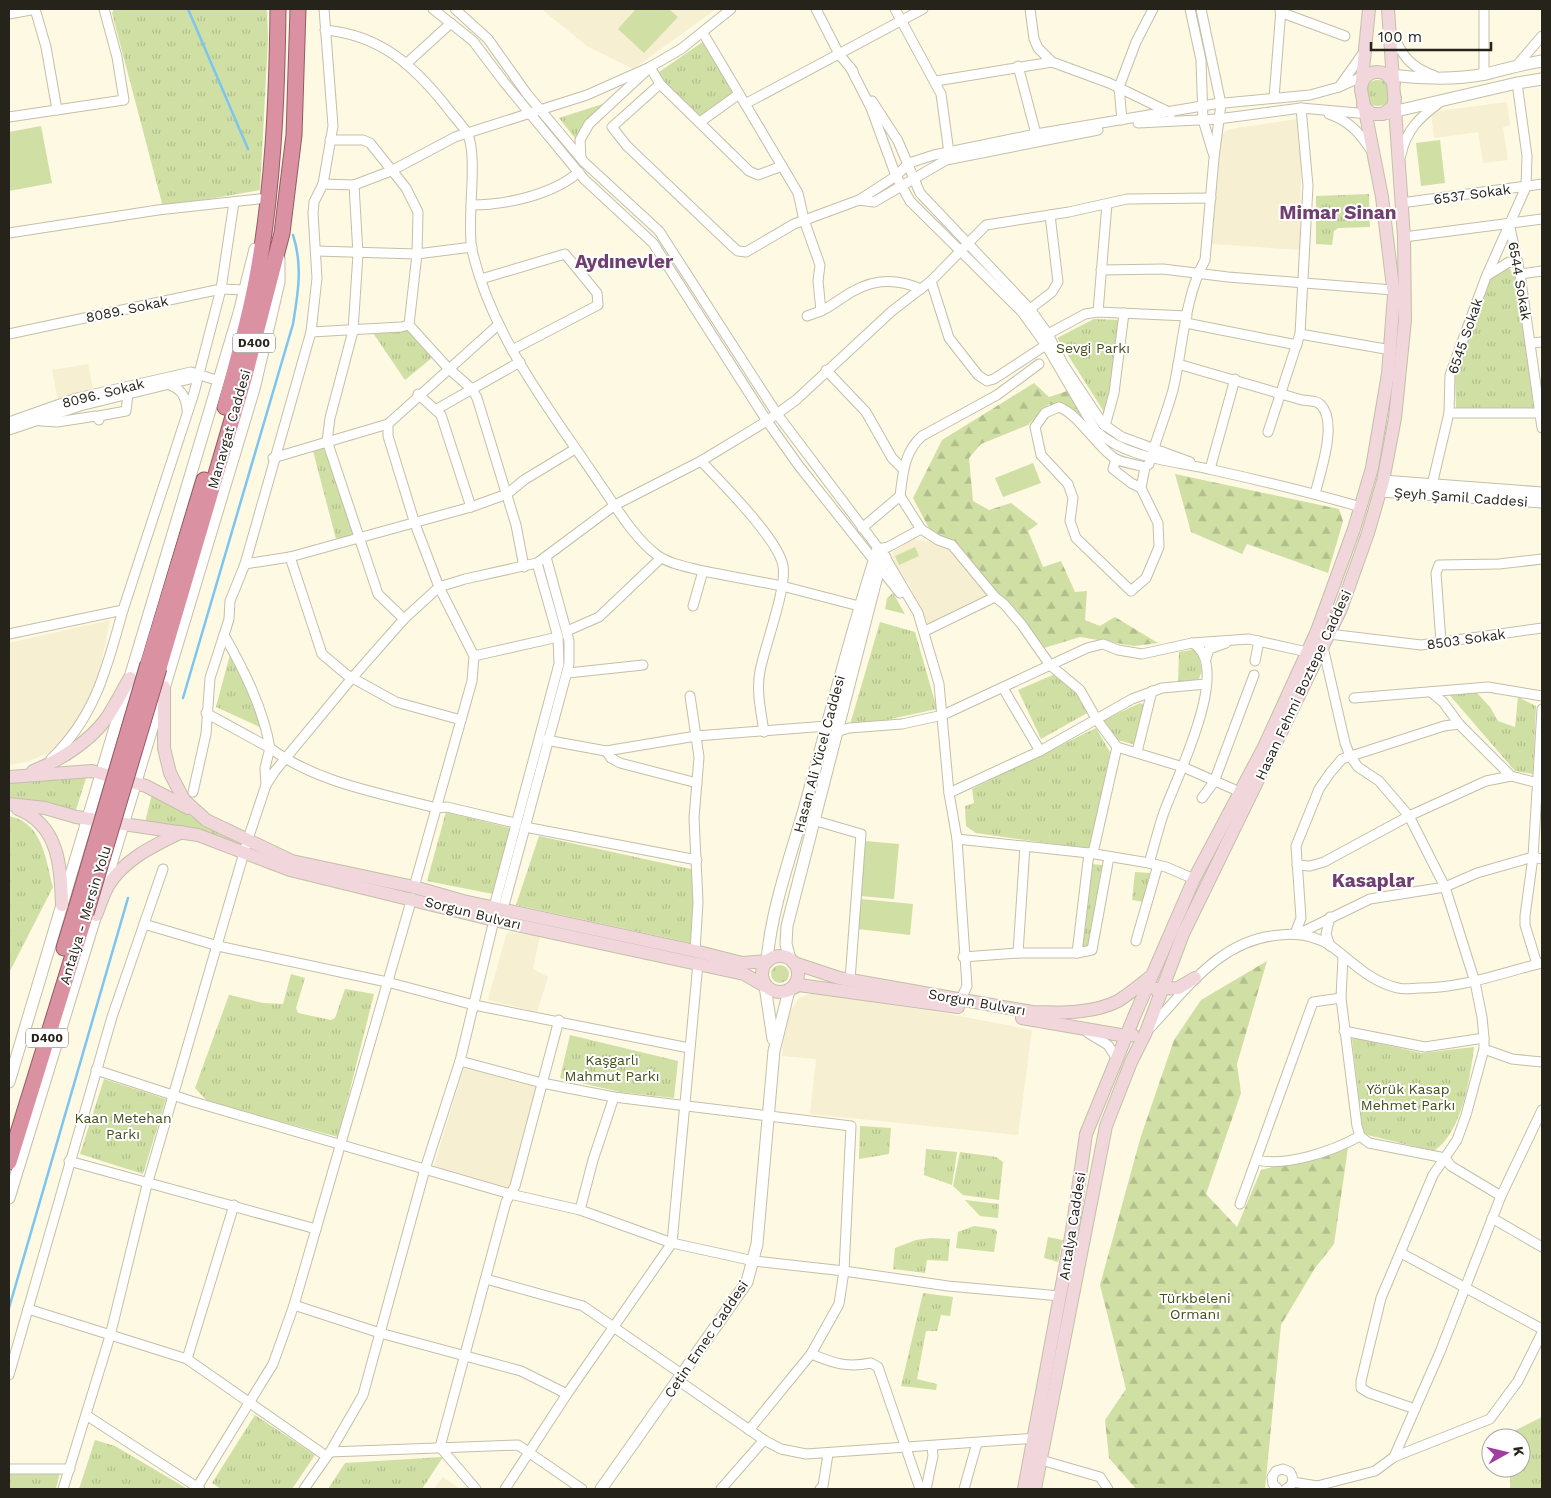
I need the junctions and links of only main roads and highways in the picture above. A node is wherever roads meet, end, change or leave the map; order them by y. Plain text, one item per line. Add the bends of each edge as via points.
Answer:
1 (278, 9) edge
2 (298, 9) edge
3 (1369, 9) edge
4 (1388, 9) edge
5 (1364, 79) junction
6 (1392, 83) junction
7 (1376, 112) junction
8 (153, 666) junction
9 (130, 678) road end
10 (164, 687) road end
11 (14, 776) edge
12 (9, 805) edge
13 (195, 811) junction
14 (182, 832) junction
15 (247, 845) junction
16 (80, 911) junction
17 (696, 957) junction
18 (767, 961) junction
19 (792, 961) junction
20 (1154, 974) junction
21 (1195, 978) road end
22 (765, 986) junction
23 (1163, 987) junction
24 (789, 990) junction
25 (1145, 990) junction
26 (1127, 995) junction
27 (1146, 1032) junction
28 (1126, 1036) junction
29 (9, 1130) edge
30 (9, 1162) edge
31 (1024, 1489) edge
32 (1035, 1489) edge

1 - 8 highway, Manavgat Caddesi / D400 via 277,92 268,198 256,282 237,364
2 - 8 highway, Manavgat Caddesi / D400 via 294,134 278,249 244,379
3 - 5 main road, Hasan Fehmi Boztepe Caddesi
4 - 6 main road, Hasan Fehmi Boztepe Caddesi
5 - 6 main road
5 - 7 main road, Hasan Fehmi Boztepe Caddesi
6 - 7 main road, Hasan Fehmi Boztepe Caddesi
7 - 20 main road, Hasan Fehmi Boztepe Caddesi via 1372,151 1382,197 1393,290 1391,350 1372,468 1334,587 1308,652 1264,747 1194,879
7 - 23 main road, Hasan Fehmi Boztepe Caddesi via 1400,162 1404,238 1402,364 1382,486 1353,577 1329,634 1183,934
8 - 16 highway, Antalya - Mersin Yolu / D400, bridge
9 - 11 main road via 106,720 91,735 61,758
10 - 13 main road via 163,732 168,767 184,800
11 - 13 main road via 79,770 100,773 146,786
12 - 14 main road, Sorgun Bulvarı via 45,808 87,818
12 - 16 main road via 41,821 58,857 62,880
13 - 15 main road, Sorgun Bulvarı
14 - 15 main road, Sorgun Bulvarı
14 - 16 main road via 143,853
15 - 17 main road, Sorgun Bulvarı via 290,870 413,893
16 - 29 highway, Antalya - Mersin Yolu / D400
16 - 30 highway, Antalya - Mersin Yolu / D400
17 - 18 main road, Sorgun Bulvarı via 742,963
17 - 22 main road, Sorgun Bulvarı via 744,974
18 - 19 main road via 778,956
18 - 22 main road via 762,970
19 - 24 main road via 797,968 797,981
19 - 26 main road, Sorgun Bulvarı via 802,967 850,980 1032,1012 1097,1008
20 - 25 main road, Antalya Caddesi
20 - 26 main road, Sorgun Bulvarı
21 - 23 main road via 1178,988
22 - 24 main road via 776,992
23 - 25 main road
23 - 27 main road, Antalya Caddesi
24 - 28 main road, Sorgun Bulvarı via 798,985 825,988
25 - 26 main road
25 - 28 main road, Antalya Caddesi
27 - 28 main road
27 - 32 main road, Antalya Caddesi via 1130,1062 1106,1126
28 - 31 main road, Antalya Caddesi via 1086,1134 1036,1438

